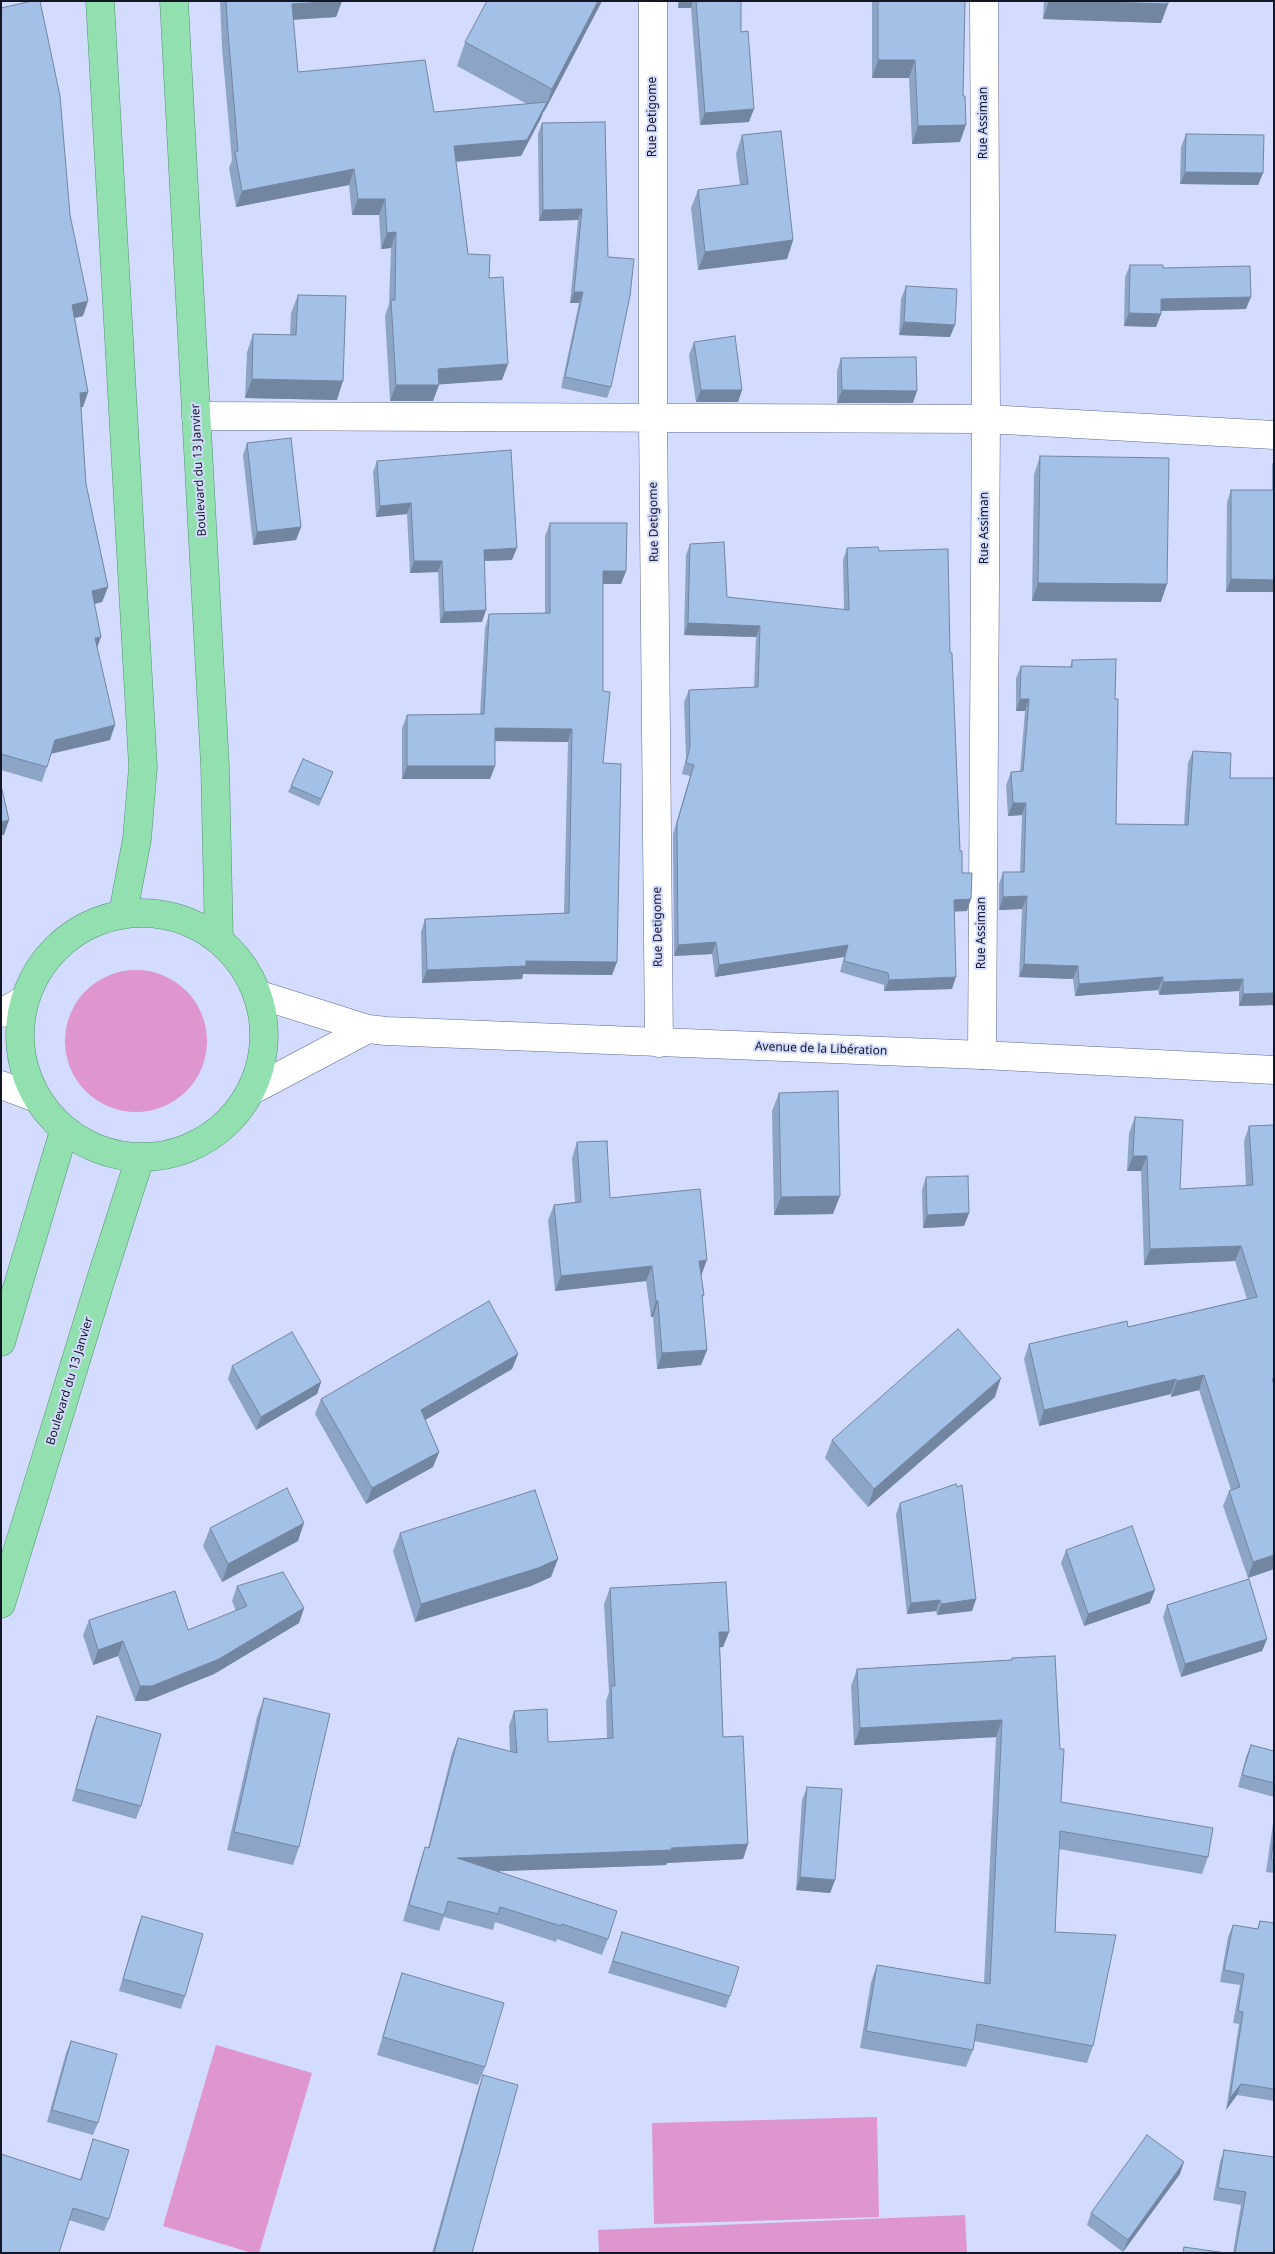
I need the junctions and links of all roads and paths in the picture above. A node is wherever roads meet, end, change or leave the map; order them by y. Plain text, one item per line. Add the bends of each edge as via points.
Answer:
1 (100, 1) edge
2 (174, 1) edge
3 (653, 1) edge
4 (984, 1) edge
5 (196, 416) junction
6 (653, 418) junction
7 (986, 420) junction
8 (1274, 435) edge
9 (123, 913) junction
10 (219, 939) junction
11 (257, 994) junction
12 (13, 1007) edge
13 (368, 1029) junction
14 (660, 1043) junction
15 (982, 1055) junction
16 (1274, 1070) edge
17 (1, 1085) edge
18 (251, 1091) junction
19 (36, 1098) junction
20 (64, 1131) junction
21 (140, 1158) junction
22 (1, 1342) edge
23 (1, 1604) edge

1 - 9 highway via 143,767 137,839
2 - 5 highway, Boulevard du 13 Janvier
3 - 6 street, Rue Detigome
4 - 7 street, Rue Assiman
5 - 6 street
5 - 10 highway, Boulevard du 13 Janvier via 214,766
6 - 7 street
6 - 14 street, Rue Detigome
7 - 8 street
7 - 15 street, Rue Assiman
9 - 10 highway via 157,912 190,922
9 - 12 highway via 98,920 74,932 54,949
10 - 11 highway via 242,963
11 - 13 street, Avenue de la Libération
11 - 18 highway via 264,1026 262,1059
12 - 19 highway via 23,1068
13 - 14 street, Avenue de la Libération
13 - 18 street
14 - 15 street, Avenue de la Libération
15 - 16 street, Avenue de la Libération
17 - 19 street
18 - 21 highway via 232,1119 205,1141 174,1154
19 - 20 highway
20 - 21 highway via 100,1151
20 - 22 highway
21 - 23 highway, Boulevard du 13 Janvier

